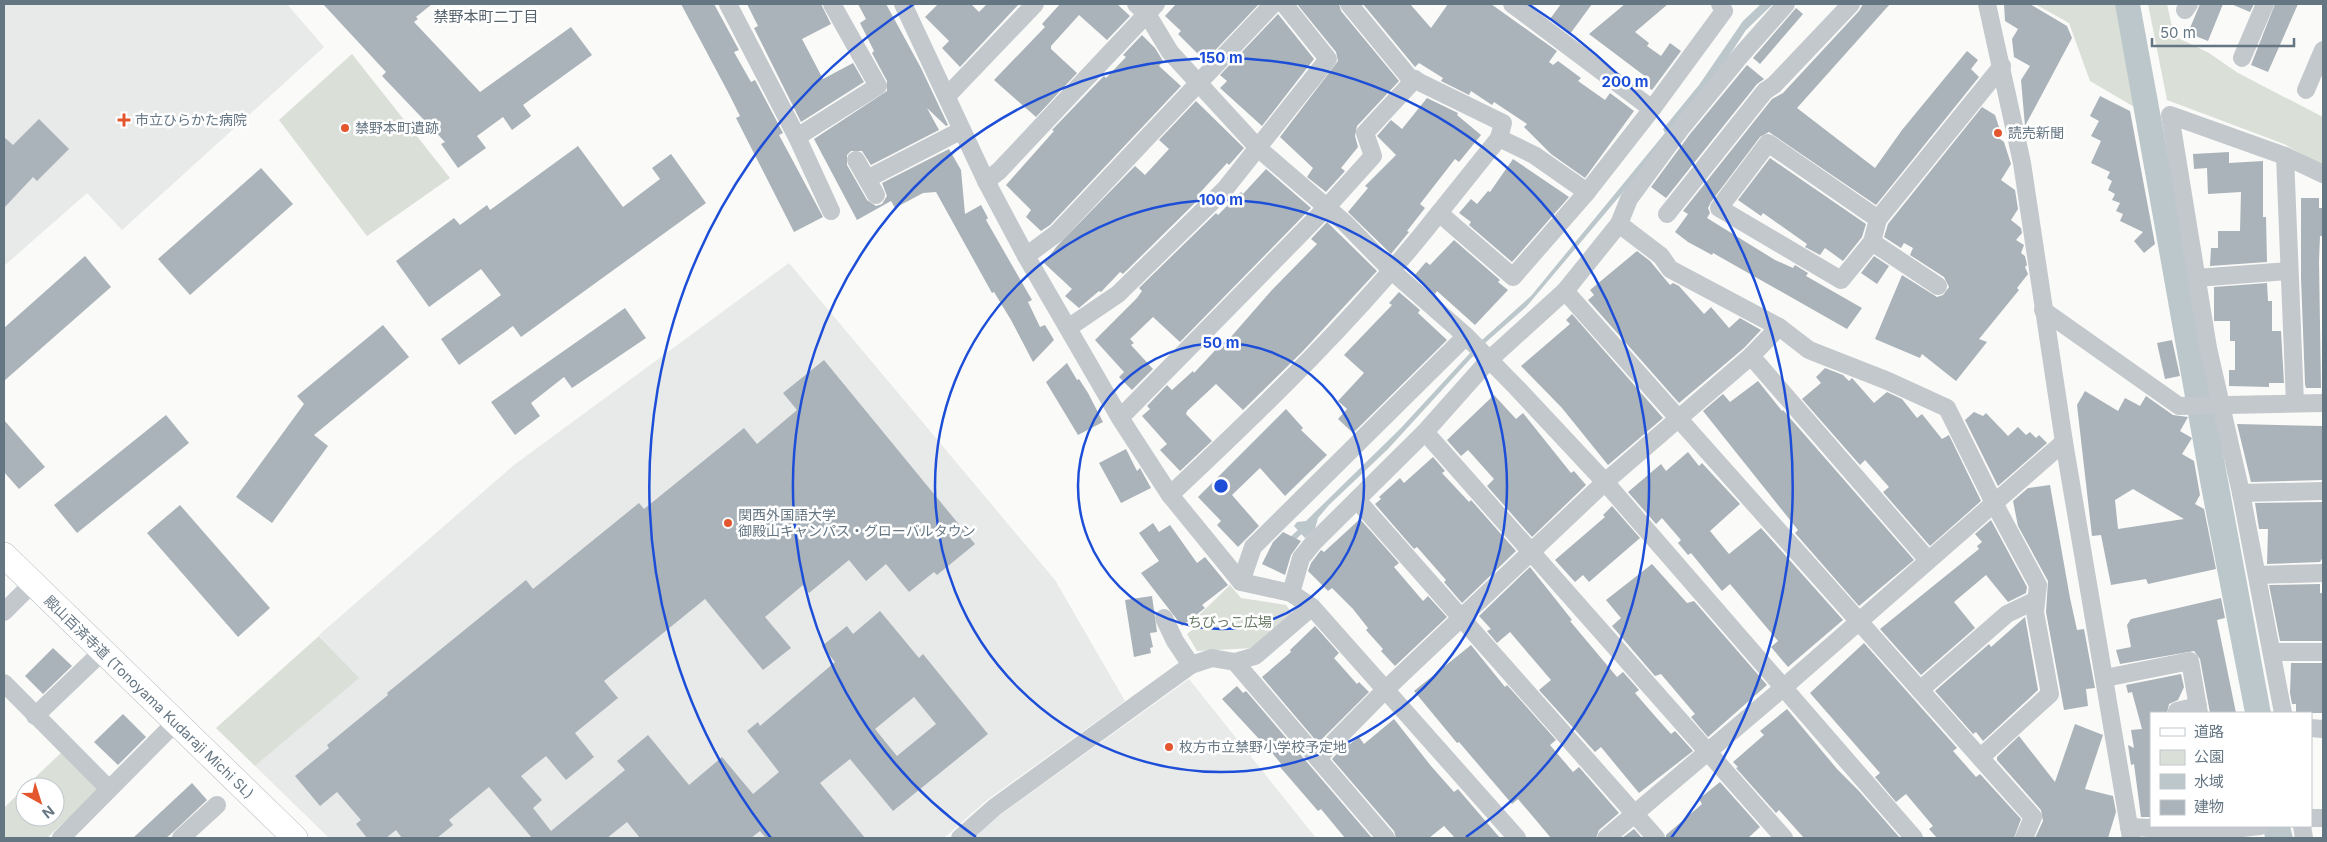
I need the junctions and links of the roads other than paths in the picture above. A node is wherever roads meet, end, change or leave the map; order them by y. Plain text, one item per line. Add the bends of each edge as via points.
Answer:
1 (728, 4) edge
2 (832, 4) edge
3 (1035, 4) edge
4 (1273, 4) edge
5 (1284, 4) edge
6 (1349, 4) edge
7 (1512, 4) edge
8 (1720, 4) edge
9 (1786, 4) edge
10 (1851, 4) edge
11 (1988, 4) edge
12 (2265, 4) edge
13 (907, 6) edge
14 (1146, 7) edge
15 (2323, 50) edge
16 (2242, 58) dead end
17 (2002, 66) junction
18 (1415, 79) junction
19 (1199, 82) junction
20 (2306, 90) dead end
21 (947, 96) junction
22 (1652, 109) junction
23 (962, 130) junction
24 (796, 137) junction
25 (1499, 138) junction
26 (1259, 149) junction
27 (2285, 156) junction
28 (856, 160) dead end
29 (2323, 174) edge
30 (867, 179) junction
31 (986, 181) junction
32 (1587, 192) junction
33 (876, 195) dead end
34 (1327, 207) junction
35 (830, 211) dead end
36 (1439, 213) junction
37 (1667, 214) dead end
38 (1878, 219) junction
39 (1619, 224) junction
40 (1872, 242) junction
41 (1026, 256) junction
42 (2289, 271) junction
43 (1393, 272) junction
44 (2196, 278) junction
45 (1938, 286) dead end
46 (1565, 291) junction
47 (2043, 310) junction
48 (1779, 327) junction
49 (1068, 328) junction
50 (1466, 336) junction
51 (1751, 356) junction
52 (1489, 360) junction
53 (2295, 403) junction
54 (2323, 403) edge
55 (2222, 405) junction
56 (1678, 417) junction
57 (1120, 418) junction
58 (1425, 432) junction
59 (2064, 442) junction
60 (1605, 482) junction
61 (2323, 491) edge
62 (2242, 493) junction
63 (1170, 495) junction
64 (1357, 500) junction
65 (1994, 503) junction
66 (1532, 552) junction
67 (4, 556) edge
68 (1928, 560) junction
69 (2323, 573) edge
70 (2257, 575) junction
71 (1242, 582) junction
72 (32, 584) junction
73 (1291, 593) junction
74 (2036, 600) junction
75 (1312, 607) junction
76 (4, 612) edge
77 (1164, 618) dead end
78 (1460, 618) junction
79 (1859, 620) junction
80 (102, 651) junction
81 (2272, 652) junction
82 (2323, 652) edge
83 (1235, 662) junction
84 (1191, 665) junction
85 (2105, 678) junction
86 (4, 683) edge
87 (1783, 688) junction
88 (1385, 690) junction
89 (1920, 690) junction
90 (2177, 710) dead end
91 (2199, 710) edge
92 (2282, 712) edge
93 (35, 716) junction
94 (175, 723) junction
95 (1707, 751) junction
96 (1981, 757) junction
97 (1318, 758) junction
98 (109, 789) junction
99 (218, 805) dead end
100 (1634, 814) junction
101 (2252, 827) edge
102 (2221, 831) edge
103 (2130, 832) edge
104 (61, 838) edge
105 (181, 838) edge
106 (295, 838) edge
107 (960, 838) edge
108 (1386, 838) edge
109 (1516, 838) edge
110 (1606, 838) edge
111 (1656, 838) edge
112 (1784, 838) edge
113 (1914, 838) edge
114 (2024, 838) edge

1 - 24 street
2 - 24 street via 878,86
3 - 21 street
4 - 19 street
5 - 26 street via 1328,59
6 - 18 street via 1409,77
7 - 22 street
8 - 22 street via 1724,11
9 - 39 street via 1682,127 1629,199
10 - 37 street via 1765,91
11 - 17 street
12 - 16 street
13 - 21 street
14 - 19 street via 1170,52
14 - 31 street via 999,171
15 - 20 street
17 - 38 street
17 - 47 street via 2022,163
18 - 25 street via 1503,124
18 - 34 street via 1365,133 1374,156
19 - 26 street
19 - 41 street via 1057,233
21 - 23 street
22 - 32 street
23 - 30 street
23 - 31 street
24 - 35 street
25 - 32 street via 1534,155
25 - 36 street
26 - 34 street
26 - 49 street via 1225,189 1118,294
27 - 29 street
27 - 42 street
27 - 44 street via 2170,115
28 - 30 street
30 - 33 street
31 - 41 street
32 - 36 street via 1513,277
34 - 43 street
34 - 57 street
36 - 43 street
38 - 40 street
38 - 40 street via 1768,143 1719,208 1841,280
39 - 46 street
39 - 48 street via 1661,256 1670,269
40 - 45 street
41 - 49 street
42 - 44 street
42 - 53 street
43 - 50 street
43 - 63 street via 1272,400
44 - 55 street
46 - 52 street
46 - 56 street
47 - 55 street via 2179,406
47 - 59 street
48 - 51 street
48 - 65 street via 1809,350 1947,408
49 - 57 street
50 - 52 street
50 - 71 street via 1253,547
51 - 56 street
51 - 68 street
52 - 58 street
52 - 60 street
53 - 54 street
53 - 55 street
55 - 62 street
56 - 60 street
56 - 79 street
57 - 63 street
58 - 64 street
58 - 66 street
59 - 65 street
59 - 85 street
60 - 66 street
60 - 87 street
61 - 62 street
62 - 70 street
63 - 71 street
64 - 73 street via 1301,558
64 - 78 street
65 - 68 street
65 - 74 street via 2038,585
66 - 78 street
66 - 95 street
67 - 72 street, 殿山百済寺道 (Tonoyama Kudaraji Michi SL)
68 - 79 street
69 - 70 street
70 - 81 street
71 - 73 street
72 - 76 street
72 - 80 street, 殿山百済寺道 (Tonoyama Kudaraji Michi SL)
73 - 75 street
74 - 89 street via 2007,614
74 - 96 street via 2035,612 2050,694
75 - 83 street via 1255,656
75 - 88 street
77 - 84 street
78 - 88 street
78 - 100 street
79 - 87 street
79 - 89 street
80 - 93 street
80 - 94 street, 殿山百済寺道 (Tonoyama Kudaraji Michi SL)
81 - 82 street
81 - 92 street
83 - 84 street via 1212,658
83 - 97 street
84 - 107 street via 995,807
85 - 91 street via 2190,662
85 - 103 street
86 - 93 street
87 - 95 street
87 - 113 street
88 - 97 street
88 - 109 street
89 - 96 street
90 - 91 street
93 - 98 street
94 - 98 street
94 - 106 street, 殿山百済寺道 (Tonoyama Kudaraji Michi SL)
95 - 100 street
95 - 112 street
96 - 114 street via 2033,817
97 - 108 street
98 - 104 street
99 - 105 street
100 - 110 street
100 - 111 street
101 - 102 street
102 - 103 street

